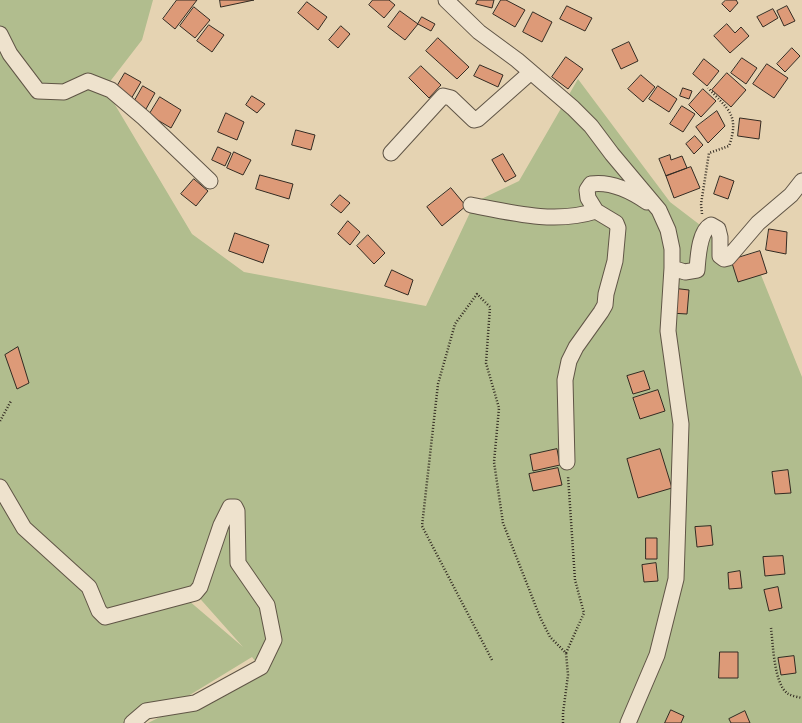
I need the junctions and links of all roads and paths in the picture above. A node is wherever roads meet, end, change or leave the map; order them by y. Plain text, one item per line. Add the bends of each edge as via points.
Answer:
1 (446, 0) edge
2 (0, 34) edge
3 (531, 72) junction
4 (708, 88) dead end
5 (391, 153) dead end
6 (210, 181) dead end
7 (802, 181) edge
8 (471, 204) dead end
9 (659, 210) junction
10 (596, 211) junction
11 (705, 230) junction
12 (672, 268) junction
13 (11, 401) dead end
14 (0, 421) edge
15 (567, 462) joint
16 (0, 488) edge
17 (771, 628) dead end
18 (566, 653) junction
19 (492, 660) dead end
20 (802, 698) edge
21 (132, 723) edge
22 (563, 723) edge
23 (628, 723) edge

1 - 3 street via 478,32
2 - 6 street via 10,54 38,91 64,92 88,81 110,90 144,118
3 - 5 street via 478,119 474,120 451,98 443,96
3 - 9 street via 591,126
4 - 11 path via 733,117 734,133 729,146 709,153 701,204
7 - 11 street via 791,195 758,223 728,258 720,256 718,229 711,225
8 - 10 street via 520,215 564,217
9 - 10 street via 636,195 600,183 591,184 587,190 588,198
9 - 12 street via 668,230
10 - 15 street via 616,223 618,228 615,261 605,305 569,361 566,380
11 - 12 street via 701,239 697,270 685,272
12 - 23 street via 668,331 681,424 676,579 657,655
13 - 14 path
15 - 18 path via 575,580 584,613
16 - 21 street via 24,528 89,587 99,611 105,617 195,593 200,587 221,525 230,507 235,507 238,563 267,605 274,640 261,667 195,703 146,711
17 - 20 path via 778,681 787,693
18 - 19 path via 550,637 540,617 503,523 494,462 499,408 486,363 490,307 477,294 455,324 438,384 422,526
18 - 22 path via 568,675

